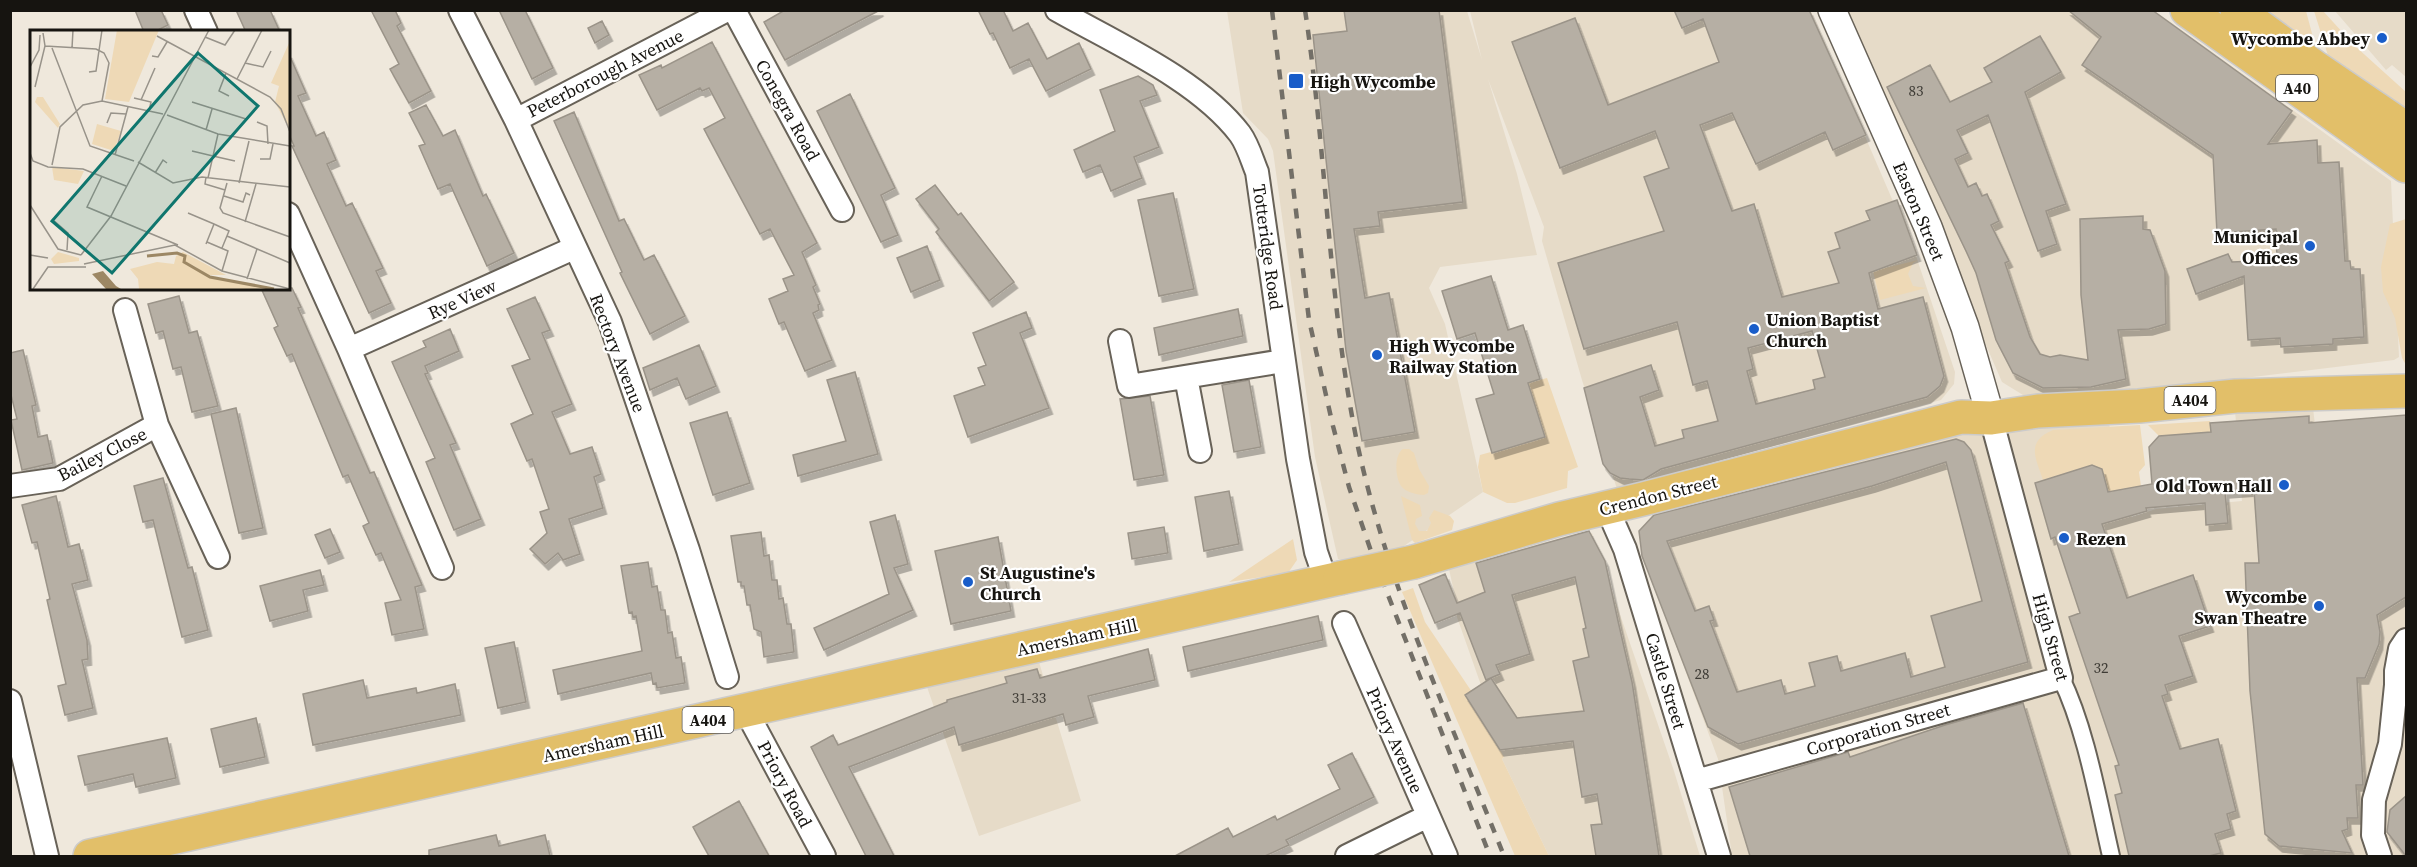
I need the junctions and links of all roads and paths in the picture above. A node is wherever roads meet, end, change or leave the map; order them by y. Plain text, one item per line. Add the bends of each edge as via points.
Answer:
1 (196, 10) edge
2 (460, 10) edge
3 (727, 10) edge
4 (734, 10) edge
5 (1057, 10) edge
6 (1832, 10) edge
7 (2187, 10) edge
8 (2237, 10) edge
9 (205, 30) edge
10 (516, 120) junction
11 (2406, 129) edge
12 (2406, 166) edge
13 (842, 210) dead end
14 (290, 218) edge
15 (574, 248) junction
16 (125, 310) dead end
17 (1120, 342) dead end
18 (349, 349) junction
19 (1283, 362) junction
20 (1186, 377) junction
21 (2406, 391) edge
22 (1991, 418) junction
23 (156, 425) junction
24 (1200, 451) dead end
25 (10, 486) edge
26 (1607, 508) junction
27 (218, 557) dead end
28 (442, 568) dead end
29 (1333, 579) junction
30 (1344, 623) dead end
31 (2406, 640) edge
32 (727, 677) dead end
33 (2061, 678) junction
34 (10, 700) edge
35 (746, 711) junction
36 (1696, 781) junction
37 (1428, 816) junction
38 (819, 855) edge
39 (47, 856) edge
40 (90, 856) edge
41 (1347, 856) edge
42 (1446, 856) edge
43 (1719, 856) edge
44 (2111, 856) edge
45 (2380, 856) edge

1 - 9 street
2 - 10 street, Rectory Avenue
3 - 10 street, Peterborough Avenue
4 - 13 street, Conegra Road
5 - 19 street, Totteridge Road via 1190,86 1242,136 1257,172
6 - 22 street, Easton Street via 1928,227 1965,327
7 - 12 main road, A40
8 - 11 main road, A40
10 - 15 street, Rectory Avenue
14 - 18 street
15 - 18 street, Rye View
15 - 32 street, Rectory Avenue via 610,322
16 - 23 street, Bailey Close
17 - 20 street via 1129,386
18 - 28 street
19 - 20 street
19 - 29 street, Totteridge Road via 1316,552
20 - 24 street
21 - 22 main road, A404 via 2236,396
22 - 26 main road, Crendon Street / A404 via 1951,419
22 - 33 street, High Street
23 - 25 street, Bailey Close via 59,479
23 - 27 street, Bailey Close
26 - 29 main road, Crendon Street / A404, bridge via 1414,562
26 - 36 street, Castle Street via 1625,549
29 - 35 main road, Amersham Hill / A404
30 - 37 street, Priory Avenue
31 - 45 street via 2396,671 2390,744 2374,800 2373,835
33 - 36 street, Corporation Street
33 - 44 street, High Street via 2082,739
34 - 39 street
35 - 38 street, Priory Road
35 - 40 main road, Amersham Hill / A404
36 - 43 street, Castle Street
37 - 41 street
37 - 42 street, Priory Avenue

